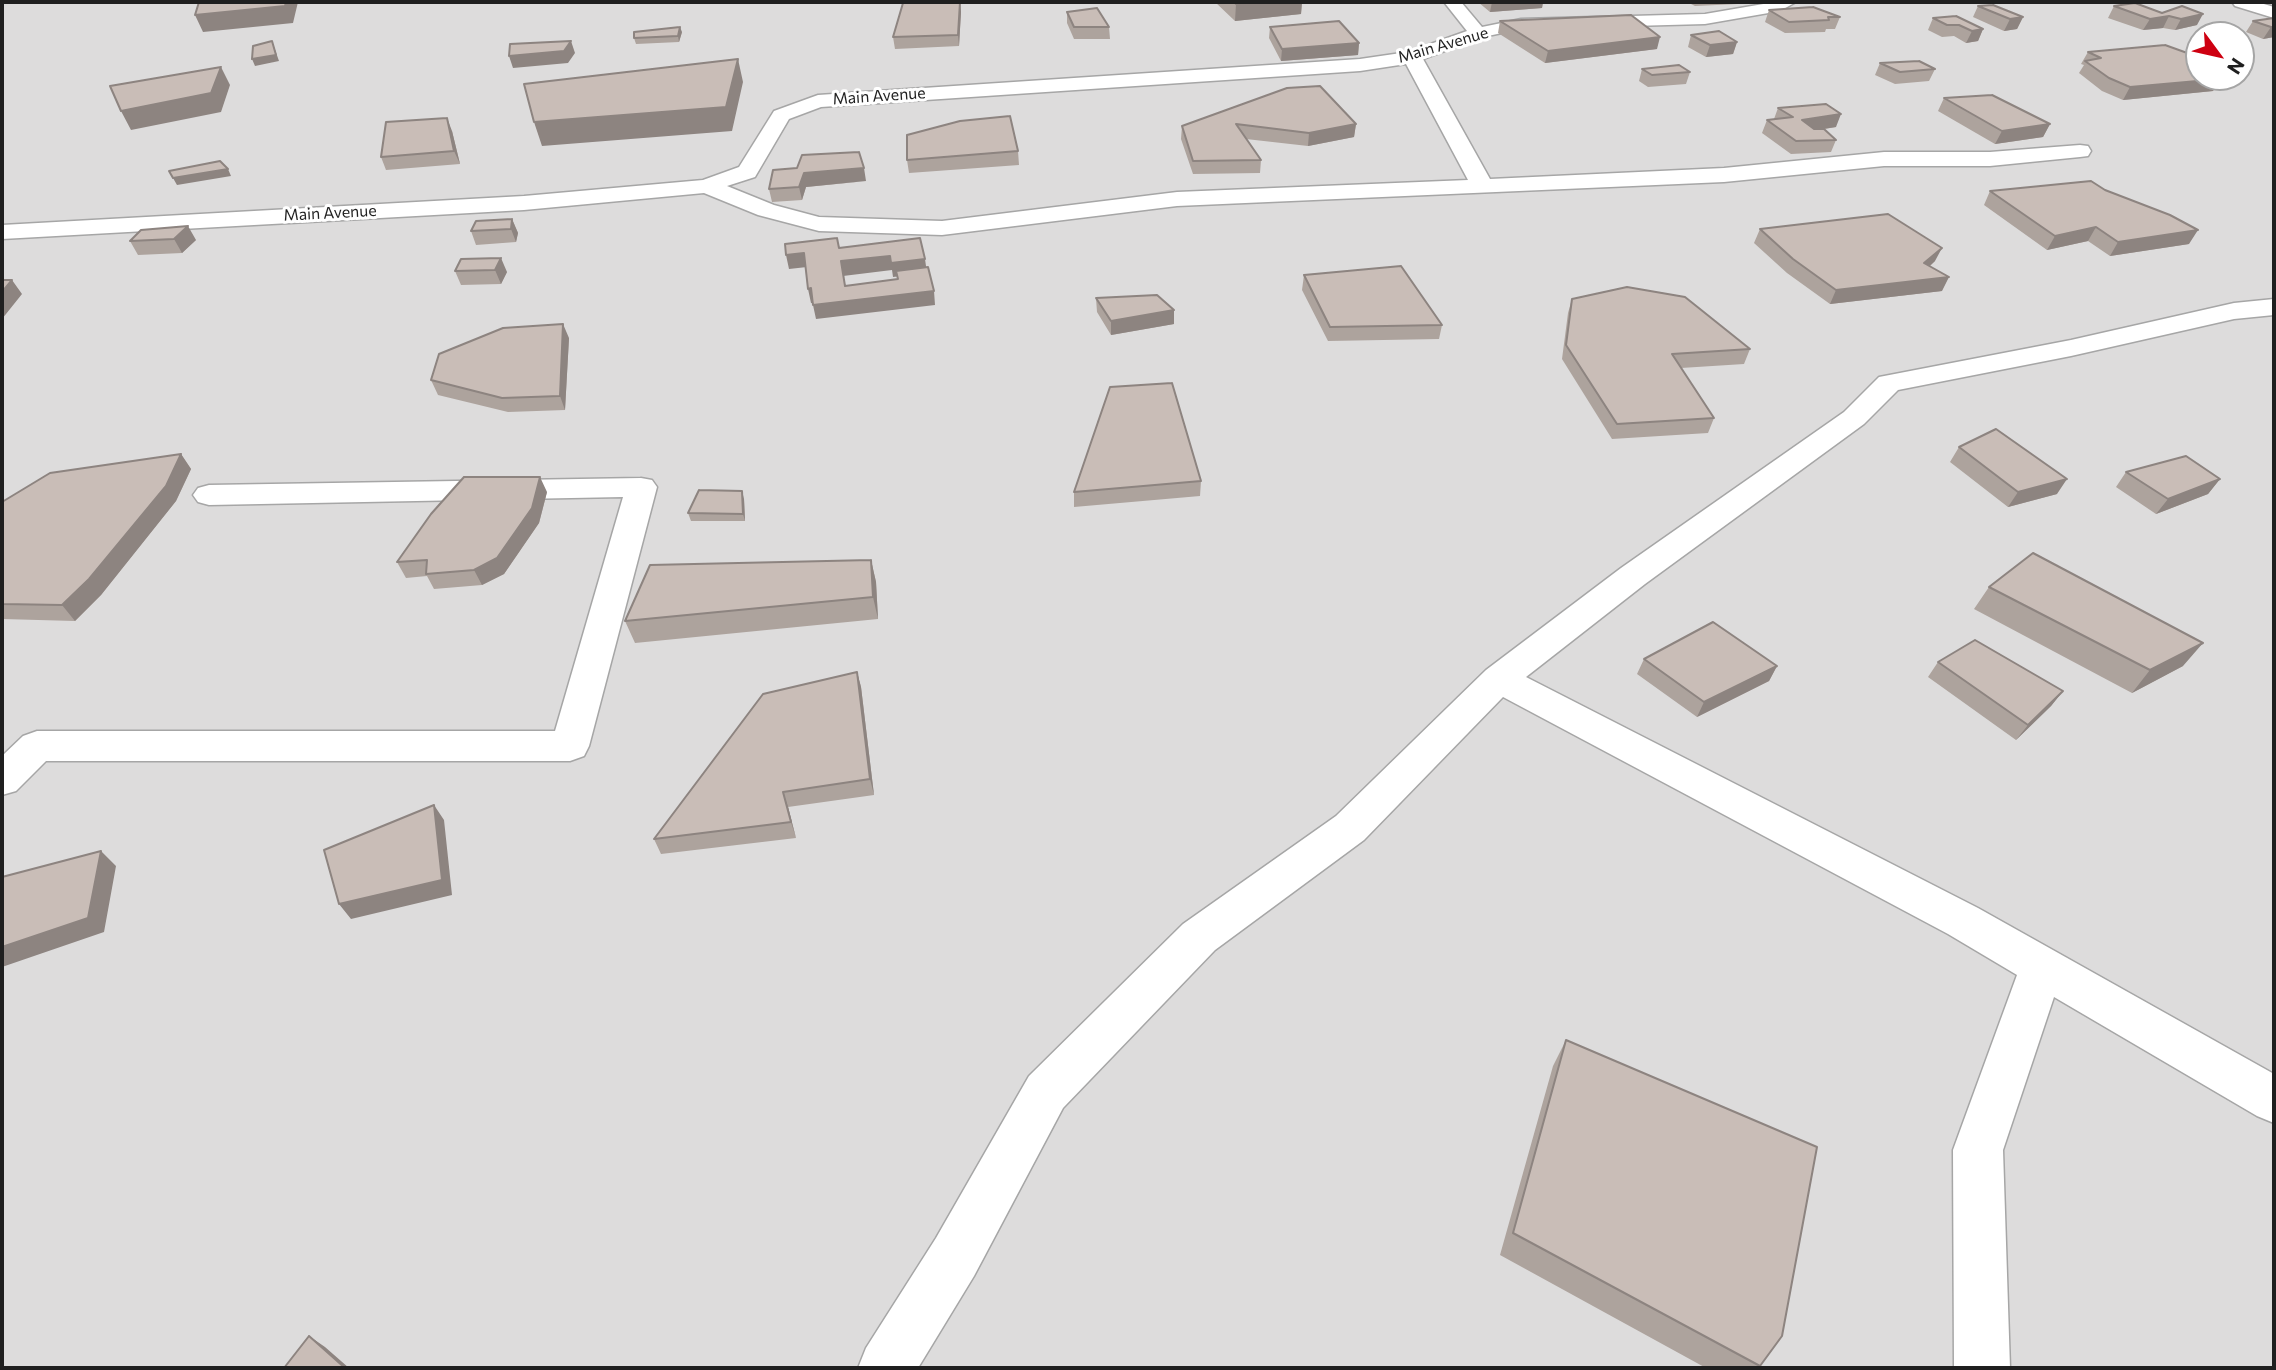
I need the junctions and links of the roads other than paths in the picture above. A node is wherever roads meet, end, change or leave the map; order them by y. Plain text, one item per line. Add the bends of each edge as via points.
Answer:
1 (1452, 2) edge
2 (1787, 2) edge
3 (2241, 2) edge
4 (2274, 13) edge
5 (1478, 33) junction
6 (1412, 57) junction
7 (2080, 151) dead end
8 (706, 186) junction
9 (1482, 186) junction
10 (2, 232) edge
11 (2274, 307) edge
12 (209, 495) dead end
13 (1499, 679) junction
14 (2, 780) edge
15 (2042, 967) junction
16 (2274, 1100) edge
17 (886, 1368) edge
18 (1982, 1368) edge

1 - 5 street
2 - 5 street, Main Avenue via 1705,19 1521,24
3 - 4 street
5 - 6 street, Main Avenue
6 - 8 street, Main Avenue via 1360,65 818,101 781,115 747,172
6 - 9 street
7 - 9 street
8 - 9 street via 819,224 942,228 1177,200
8 - 10 street, Main Avenue via 524,203
11 - 13 street via 2234,311 1889,383 1854,418 1633,576
12 - 14 street via 641,487 570,746 37,747
13 - 15 street
13 - 17 street via 1350,828 1199,937 1046,1092 955,1257
15 - 16 street
15 - 18 street via 1978,1150

